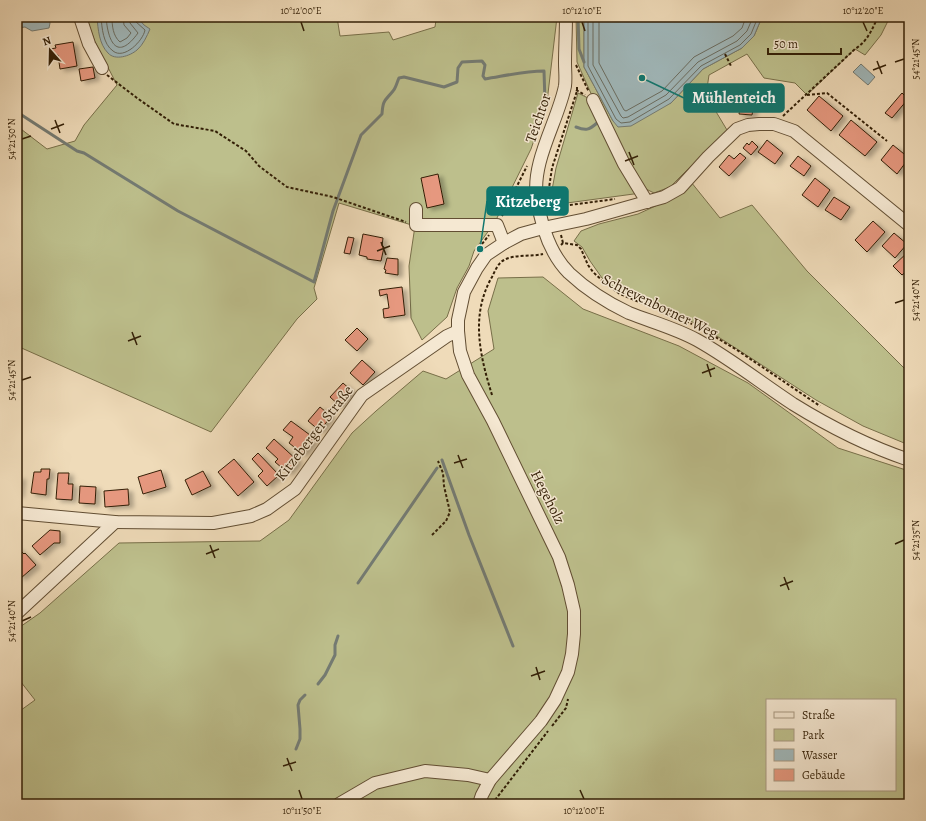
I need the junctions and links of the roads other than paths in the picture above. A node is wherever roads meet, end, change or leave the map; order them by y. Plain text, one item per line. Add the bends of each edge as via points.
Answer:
1 (80, 17) edge
2 (566, 17) edge
3 (102, 68) road end
4 (593, 100) road end
5 (648, 202) junction
6 (416, 209) dead end
7 (909, 225) edge
8 (543, 228) junction
9 (504, 243) junction
10 (458, 331) junction
11 (909, 460) edge
12 (17, 513) edge
13 (115, 522) junction
14 (17, 613) edge
15 (490, 780) junction
16 (339, 804) edge
17 (479, 804) edge

1 - 3 street via 89,44
2 - 8 street, Teichtor via 565,85 537,176 536,196
4 - 5 street via 624,164
5 - 7 street via 680,188 737,129 748,125 774,124 794,131
5 - 8 street
6 - 9 street via 416,225 497,225
8 - 9 street, Hegeholz via 521,234
8 - 11 street, Schrevenborner Weg via 552,250 564,267 611,304 697,340 822,421 857,439
9 - 10 street, Hegeholz via 486,255 464,292
10 - 13 street, Kitzeberger Straße via 362,395 295,489 267,509 251,516 213,523
10 - 15 street, Hegeholz via 460,351 468,375 559,557 574,611 572,654 568,672 555,700 541,721
12 - 13 street, Kitzeberger Straße
13 - 14 street
15 - 16 street via 425,771 375,783
15 - 17 street, Hegeholz

